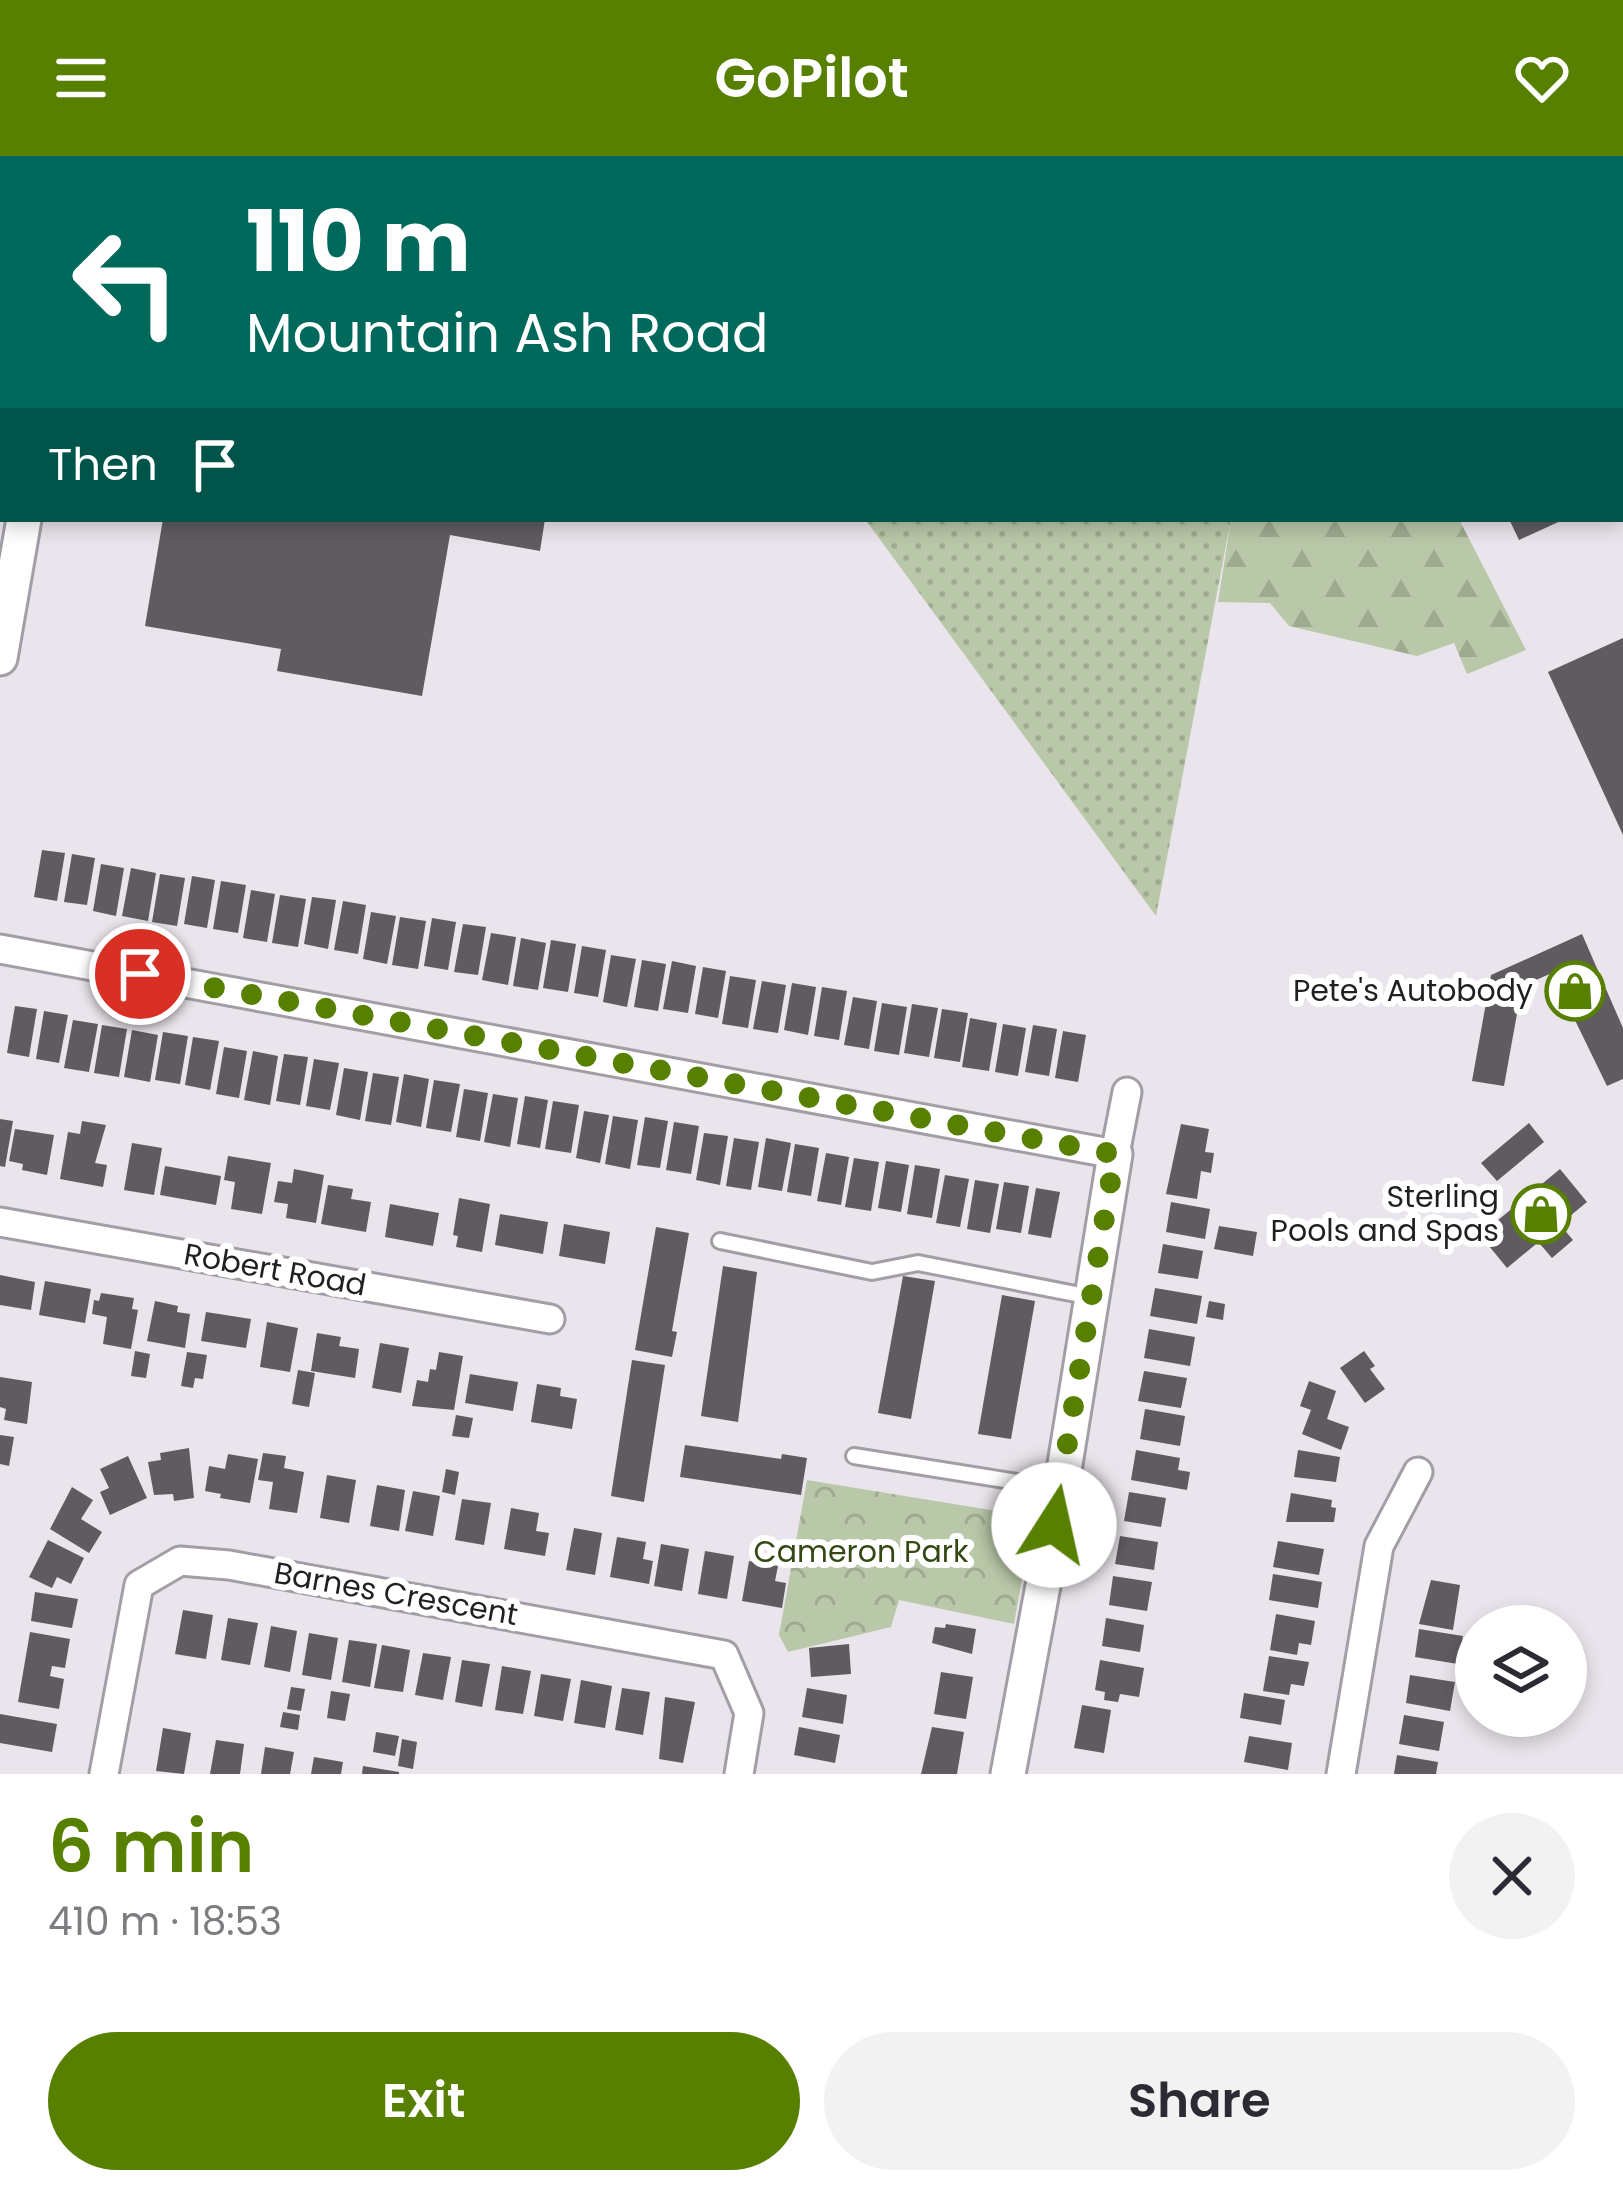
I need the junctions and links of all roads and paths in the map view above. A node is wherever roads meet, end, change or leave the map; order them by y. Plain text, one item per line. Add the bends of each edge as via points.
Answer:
1 (23, 522) edge
2 (0, 658) edge
3 (0, 949) edge
4 (1127, 1092) dead end
5 (1115, 1154) junction
6 (0, 1222) edge
7 (720, 1241) dead end
8 (1091, 1297) junction
9 (550, 1319) dead end
10 (854, 1456) dead end
11 (1418, 1472) dead end
12 (1061, 1489) junction
13 (104, 1774) edge
14 (739, 1774) edge
15 (1008, 1774) edge
16 (1341, 1774) edge

1 - 2 street
3 - 5 street
4 - 5 street
5 - 8 street
6 - 9 street, Robert Road
7 - 8 lane via 872,1272 918,1263
8 - 12 street
10 - 12 lane
11 - 16 street via 1379,1546
12 - 15 street
13 - 14 street, Barnes Crescent via 139,1585 180,1561 724,1655 749,1713

